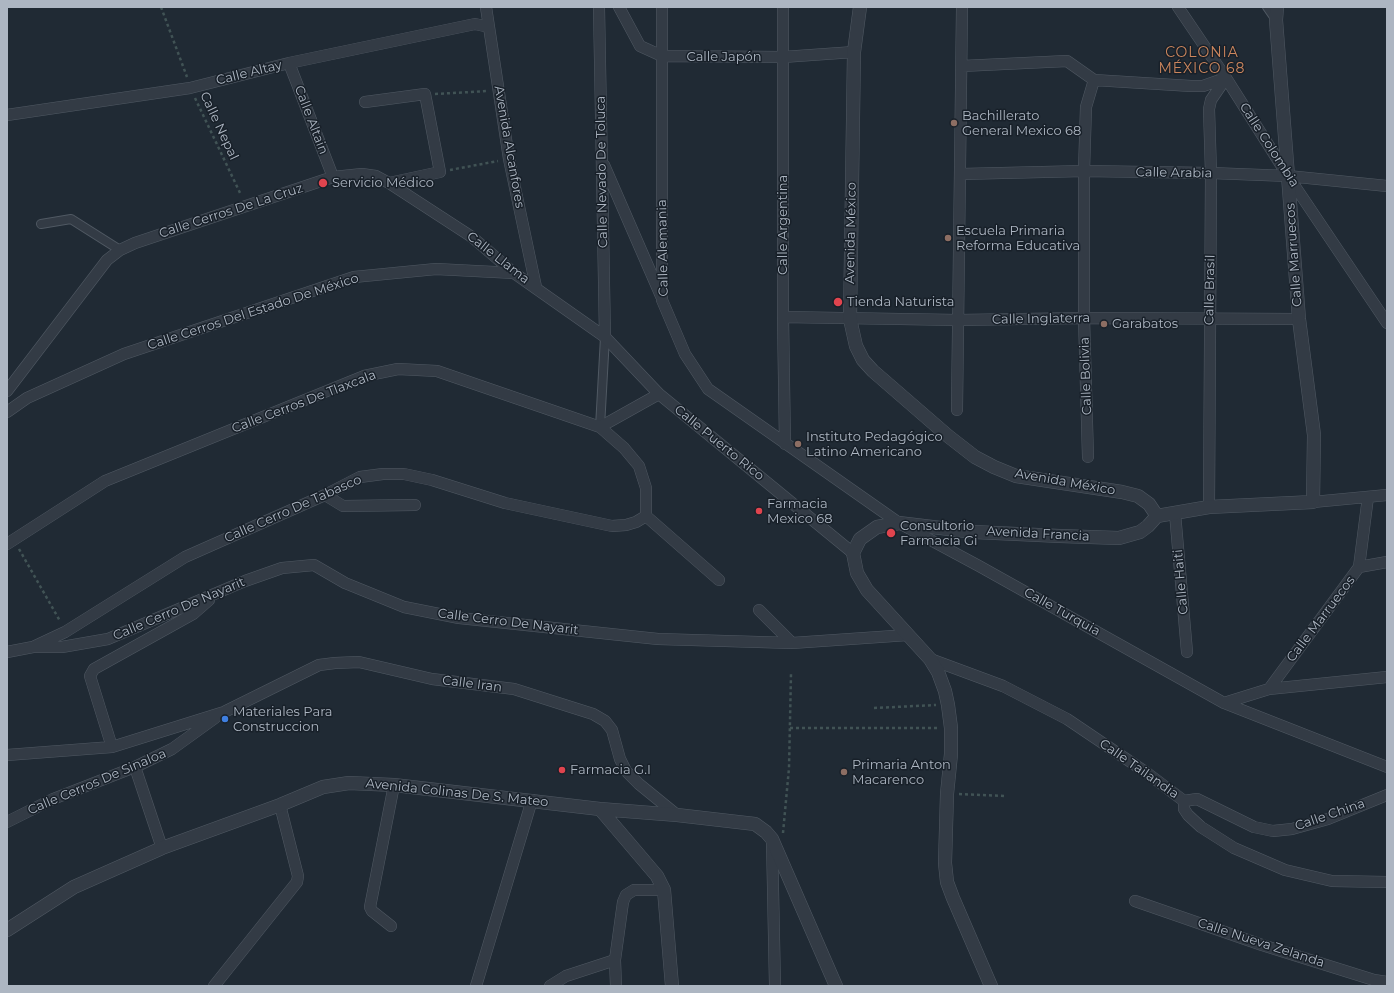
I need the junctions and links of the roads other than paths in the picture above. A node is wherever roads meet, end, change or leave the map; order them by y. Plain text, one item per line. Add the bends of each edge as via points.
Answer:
1 (486, 7) edge
2 (600, 7) edge
3 (619, 7) edge
4 (662, 7) edge
5 (783, 7) edge
6 (860, 7) edge
7 (962, 7) edge
8 (1178, 7) edge
9 (1266, 7) edge
10 (1277, 7) edge
11 (1276, 20) junction
12 (488, 27) junction
13 (854, 52) junction
14 (662, 56) junction
15 (783, 57) junction
16 (289, 63) junction
17 (962, 66) junction
18 (1226, 78) junction
19 (1094, 80) junction
20 (365, 102) dead end
21 (7, 115) edge
22 (602, 160) junction
23 (1084, 171) junction
24 (1211, 173) junction
25 (961, 174) junction
26 (1288, 176) junction
27 (333, 177) junction
28 (389, 183) junction
29 (1387, 186) edge
30 (41, 224) dead end
31 (120, 250) junction
32 (514, 273) junction
33 (536, 287) junction
34 (662, 300) junction
35 (783, 318) junction
36 (1084, 318) junction
37 (850, 319) junction
38 (1210, 319) junction
39 (1299, 319) junction
40 (958, 320) junction
41 (1387, 323) edge
42 (605, 338) junction
43 (7, 390) edge
44 (659, 394) junction
45 (957, 410) dead end
46 (7, 412) edge
47 (600, 426) junction
48 (785, 444) junction
49 (1088, 457) dead end
50 (325, 495) junction
51 (1387, 495) edge
52 (1368, 497) junction
53 (1313, 502) junction
54 (415, 505) dead end
55 (1209, 507) junction
56 (1175, 513) junction
57 (646, 516) junction
58 (1157, 516) junction
59 (899, 523) junction
60 (7, 544) edge
61 (853, 553) junction
62 (1387, 562) edge
63 (1359, 567) junction
64 (719, 580) dead end
65 (214, 595) junction
66 (759, 610) dead end
67 (908, 635) junction
68 (792, 644) junction
69 (33, 648) junction
70 (7, 652) edge
71 (1187, 652) dead end
72 (930, 659) junction
73 (1387, 677) edge
74 (1269, 689) junction
75 (1224, 703) junction
76 (224, 712) junction
77 (112, 747) junction
78 (7, 755) edge
79 (135, 767) junction
80 (1387, 767) edge
81 (394, 785) junction
82 (1387, 795) edge
83 (532, 800) junction
84 (1184, 801) junction
85 (280, 805) junction
86 (600, 809) junction
87 (677, 815) junction
88 (7, 822) edge
89 (777, 839) junction
90 (162, 848) junction
91 (1387, 882) edge
92 (664, 890) junction
93 (1135, 901) dead end
94 (391, 926) dead end
95 (7, 930) edge
96 (615, 960) junction
97 (1387, 982) edge
98 (214, 986) edge
99 (476, 986) edge
100 (550, 986) edge
101 (616, 986) edge
102 (672, 986) edge
103 (775, 986) edge
104 (836, 986) edge
105 (991, 986) edge

1 - 12 street, Avenida Alcanfores
2 - 22 street, Calle Nevado De Toluca
3 - 14 street, Calle Japón via 640,46
4 - 14 street, Calle Alemania
5 - 15 street, Calle Argentina
6 - 13 street, Avenida México
7 - 17 street
8 - 18 street, Calle Colombia
9 - 11 street
10 - 11 street, Calle Marruecos
11 - 26 street, Calle Marruecos
12 - 16 street, Calle Altay via 475,24
12 - 33 street, Avenida Alcanfores via 509,159
13 - 15 street, Calle Japón
13 - 37 street, Avenida México
14 - 15 street, Calle Japón
14 - 34 street, Calle Alemania
15 - 35 street, Calle Argentina
16 - 21 street, Calle Altay via 190,88
16 - 27 street, Calle Altain
17 - 19 street via 1067,60
17 - 25 street
18 - 19 street via 1203,86
18 - 24 street, Calle Brasil via 1211,100
18 - 26 street, Calle Colombia
19 - 23 street, Calle Bolivia via 1086,108
20 - 28 street via 425,94 440,172
22 - 34 street
22 - 42 street, Calle Nevado De Toluca
23 - 24 street, Calle Arabia
23 - 25 street, Calle Arabia
23 - 36 street, Calle Bolivia
24 - 26 street, Calle Arabia
24 - 38 street, Calle Brasil
25 - 40 street
26 - 29 street, Calle Arabia
26 - 39 street, Calle Marruecos
26 - 41 street, Calle Colombia
27 - 28 street, Calle Cerros De La Cruz via 362,174 376,176
27 - 31 street, Calle Cerros De La Cruz
28 - 32 street, Calle Llama via 472,237
30 - 31 street via 71,218
31 - 43 street, Calle Cerros De La Cruz via 107,260
32 - 33 street, Calle Llama
32 - 46 street, Calle Cerros Del Estado De México via 436,269 354,277 124,354 27,398
33 - 42 street, Calle Llama
34 - 48 street, Calle Alemania via 685,354 708,389
35 - 37 street, Calle Inglaterra
35 - 48 street, Calle Argentina
36 - 38 street, Calle Inglaterra
36 - 40 street, Calle Inglaterra
36 - 49 street, Calle Bolivia
37 - 40 street, Calle Inglaterra
37 - 58 street, Avenida México via 856,346 873,372 975,457 1016,476 1138,496 1149,504
38 - 39 street, Calle Inglaterra
38 - 55 street, Calle Brasil
39 - 53 street, Calle Marruecos via 1314,435
40 - 45 street
42 - 44 street
42 - 47 street
44 - 47 street
44 - 61 street, Calle Puerto Rico
47 - 57 street via 639,466 646,488
47 - 60 street, Calle Cerros De Tlaxcala via 437,371 398,369 364,376 105,481
48 - 59 street, Calle Alemania
50 - 54 street via 343,506
50 - 57 street, Calle Cerro De Tabasco via 360,477 404,474 432,480 504,503 612,526 626,525
50 - 69 street, Calle Cerro De Tabasco via 185,557 65,632
51 - 52 street
52 - 53 street
52 - 63 street, Calle Marruecos
53 - 55 street
55 - 56 street
56 - 58 street
56 - 71 street, Calle Haiti
57 - 64 street
58 - 59 street, Avenida Francia via 1140,532 1119,538 974,532
59 - 61 street, Avenida Francia via 877,528 860,539
59 - 75 street, Calle Turquia
61 - 67 street via 857,573 867,590
62 - 63 street
63 - 74 street, Calle Marruecos
65 - 68 street, Calle Cerro De Nayarit via 282,568 314,565 345,582 404,607 459,618 658,639
65 - 69 street, Calle Cerro De Nayarit via 108,639 62,647
65 - 77 street via 193,614 94,669 90,676
66 - 68 street
67 - 68 street
67 - 72 street
69 - 70 street, Calle Cerro De Tabasco
72 - 84 street, Calle Tailandia via 1003,686 1067,719
72 - 105 street via 945,692 951,728 945,863 947,882
73 - 74 street
74 - 75 street
75 - 80 street, Calle Turquia
76 - 77 street
76 - 79 street, Calle Cerros De Sinaloa via 172,749
76 - 87 street, Calle Iran via 320,666 335,662 359,662 432,679 514,689 593,714 606,721 612,730 626,771
77 - 78 street
79 - 88 street, Calle Cerros De Sinaloa via 53,799
79 - 90 street
81 - 83 street, Avenida Colinas De S. Mateo
81 - 85 street, Avenida Colinas De S. Mateo via 349,783 322,787
81 - 94 street via 370,907 372,912
82 - 84 street, Calle China via 1328,819 1273,831 1254,827 1197,799
83 - 86 street, Avenida Colinas De S. Mateo
83 - 99 street
84 - 91 street, Calle Tailandia via 1184,809 1201,827 1234,848 1285,870 1332,881
85 - 90 street, Avenida Colinas De S. Mateo
85 - 98 street via 298,876 296,882
86 - 87 street, Avenida Colinas De S. Mateo
86 - 92 street via 657,876
87 - 89 street, Avenida Colinas De S. Mateo via 755,824
89 - 103 street
89 - 104 street, Avenida Colinas De S. Mateo
90 - 95 street, Avenida Colinas De S. Mateo via 74,887
92 - 96 street via 634,890 626,895
92 - 102 street
93 - 97 street, Calle Nueva Zelanda via 1262,945
96 - 100 street via 566,976
96 - 101 street

